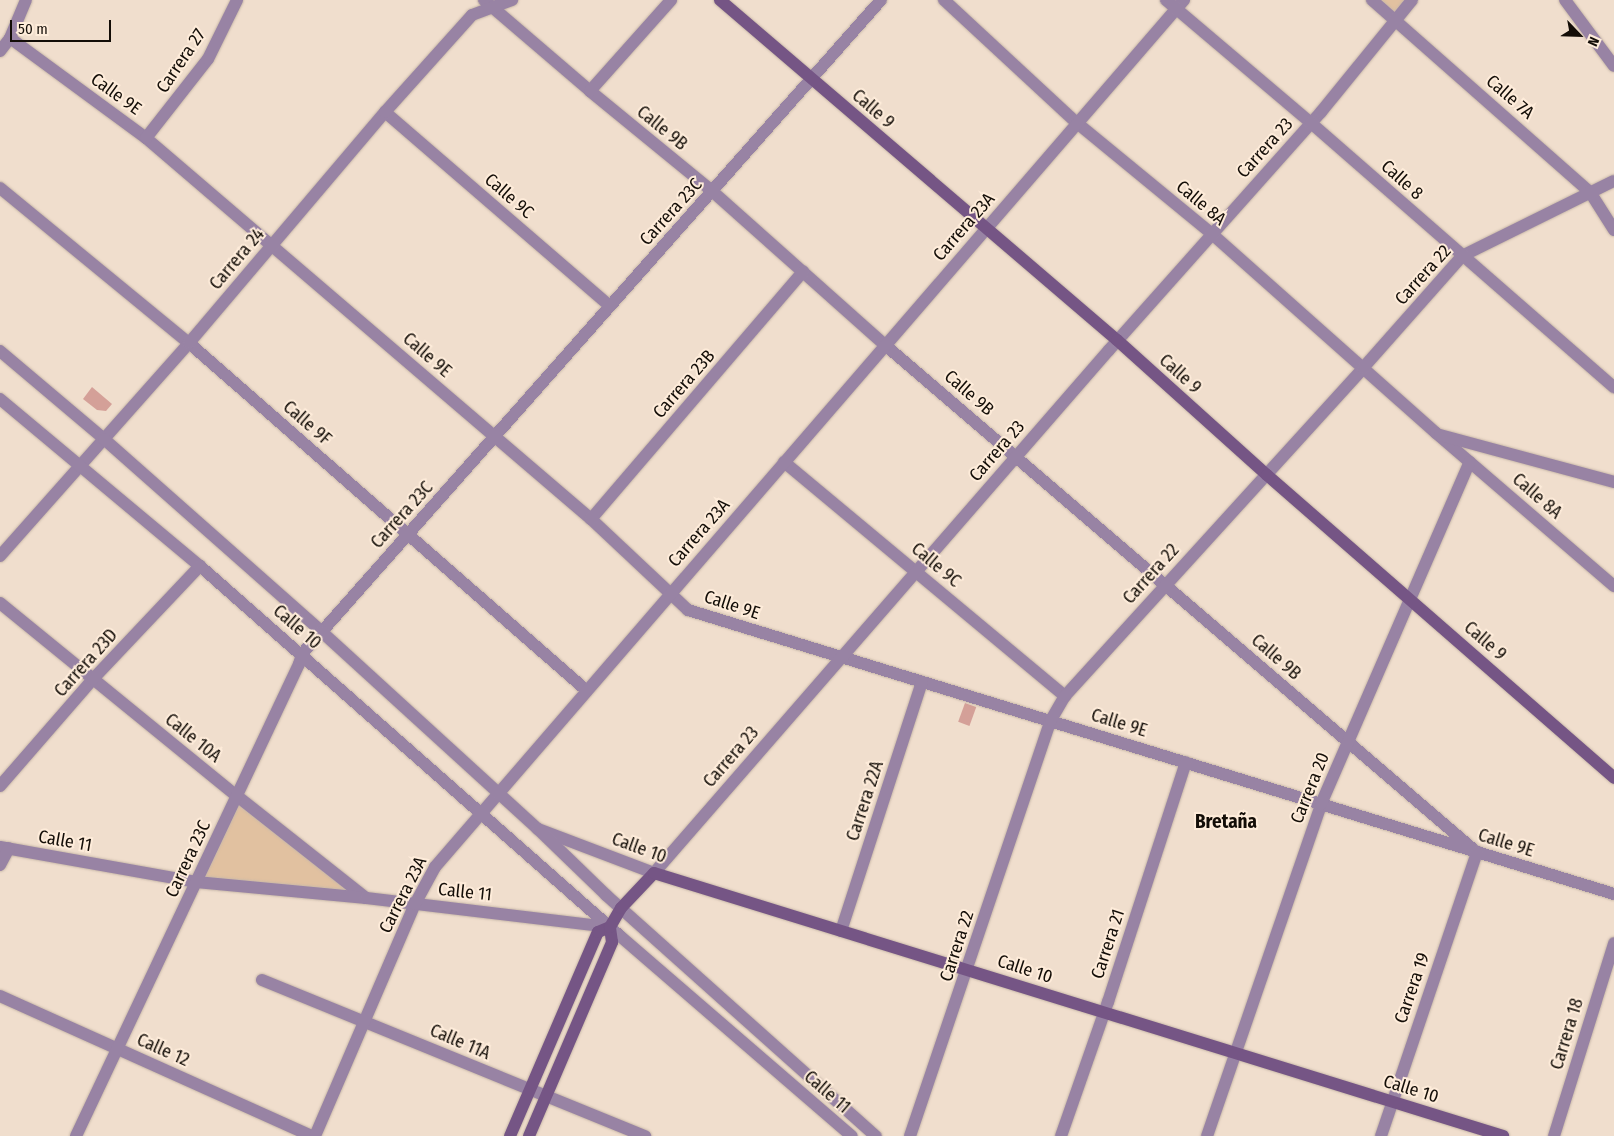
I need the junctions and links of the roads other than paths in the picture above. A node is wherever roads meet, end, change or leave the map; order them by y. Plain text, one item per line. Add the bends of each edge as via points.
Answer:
1 (26, 0) edge
2 (237, 0) edge
3 (512, 0) edge
4 (671, 0) edge
5 (720, 0) edge
6 (881, 0) edge
7 (944, 0) edge
8 (1166, 0) edge
9 (1372, 0) edge
10 (1412, 0) edge
11 (1565, 0) edge
12 (488, 4) edge
13 (1180, 5) edge
14 (1395, 20) junction
15 (10, 38) junction
16 (0, 51) edge
17 (1614, 66) edge
18 (811, 79) junction
19 (590, 91) junction
20 (384, 112) junction
21 (1077, 123) junction
22 (1311, 123) junction
23 (146, 138) junction
24 (1614, 181) edge
25 (0, 188) edge
26 (712, 191) junction
27 (1590, 192) junction
28 (986, 229) junction
29 (1614, 230) edge
30 (1212, 234) junction
31 (272, 244) junction
32 (1462, 256) junction
33 (803, 272) junction
34 (610, 306) junction
35 (1117, 340) junction
36 (189, 343) junction
37 (885, 345) junction
38 (0, 351) edge
39 (1363, 368) junction
40 (1614, 387) edge
41 (0, 399) edge
42 (1436, 434) junction
43 (495, 437) junction
44 (104, 439) junction
45 (1015, 457) junction
46 (784, 462) junction
47 (1470, 462) junction
48 (81, 465) junction
49 (1267, 475) junction
50 (1614, 482) edge
51 (590, 519) junction
52 (408, 534) junction
53 (0, 556) edge
54 (200, 566) junction
55 (916, 571) junction
56 (1165, 583) junction
57 (1614, 586) edge
58 (669, 594) junction
59 (1411, 599) junction
60 (0, 603) edge
61 (322, 632) junction
62 (302, 654) junction
63 (841, 658) junction
64 (93, 679) junction
65 (922, 682) junction
66 (586, 690) junction
67 (1065, 696) junction
68 (1051, 720) junction
69 (1348, 743) junction
70 (1186, 762) junction
71 (1614, 778) edge
72 (0, 786) edge
73 (497, 793) junction
74 (237, 796) junction
75 (1321, 804) junction
76 (480, 813) junction
77 (538, 829) junction
78 (4, 848) edge
79 (1477, 852) junction
80 (0, 866) edge
81 (654, 873) junction
82 (196, 882) junction
83 (1614, 894) edge
84 (366, 898) junction
85 (415, 904) junction
86 (622, 908) junction
87 (610, 927) junction
88 (841, 931) junction
89 (1614, 943) edge
90 (968, 969) junction
91 (262, 980) dead end
92 (0, 996) edge
93 (1104, 1013) junction
94 (365, 1022) junction
95 (118, 1048) junction
96 (1235, 1052) junction
97 (530, 1090) junction
98 (546, 1096) junction
99 (1393, 1102) junction
100 (76, 1136) edge
101 (311, 1136) edge
102 (315, 1136) edge
103 (510, 1136) edge
104 (529, 1136) edge
105 (645, 1136) edge
106 (852, 1136) edge
107 (876, 1136) edge
108 (910, 1136) edge
109 (1061, 1136) edge
110 (1207, 1136) edge
111 (1381, 1136) edge
112 (1502, 1136) edge
113 (1554, 1136) edge

1 - 15 street
2 - 23 street, Carrera 27 via 208,59
3 - 12 street, Carrera 24
4 - 19 street
5 - 18 main road, Calle 9
6 - 18 street, Carrera 23C
7 - 21 street, Calle 8A
8 - 13 street, Calle 8
9 - 14 street, Calle 7A
10 - 14 street, Carrera 23
11 - 17 street
12 - 19 street, Calle 9B
12 - 20 street, Carrera 24 via 472,15
13 - 21 street, Carrera 23A
13 - 22 street, Calle 8
14 - 22 street, Carrera 23
14 - 27 street, Calle 7A
15 - 16 street
15 - 23 street, Calle 9E
18 - 26 street, Carrera 23C
18 - 28 main road, Calle 9
19 - 26 street, Calle 9B
20 - 31 street, Carrera 24
20 - 34 street, Calle 9C
21 - 28 street, Carrera 23A
21 - 30 street, Calle 8A
22 - 30 street, Carrera 23
22 - 32 street, Calle 8
23 - 31 street, Calle 9E
24 - 27 street, Carrera 22
25 - 36 street, Calle 9F
26 - 33 street, Calle 9B
26 - 34 street, Carrera 23C
27 - 29 street, Calle 7A
27 - 32 street, Carrera 22
28 - 35 main road, Calle 9
28 - 37 street, Carrera 23A
30 - 35 street, Carrera 23
30 - 39 street, Calle 8A
31 - 36 street, Carrera 24
31 - 43 street, Calle 9E
32 - 39 street, Carrera 22
32 - 40 street, Calle 8
33 - 37 street, Calle 9B
33 - 51 street, Carrera 23B
34 - 43 street, Carrera 23C
35 - 45 street, Carrera 23
35 - 49 main road, Calle 9
36 - 44 street, Carrera 24
36 - 52 street, Calle 9F
37 - 45 street, Calle 9B
37 - 46 street, Carrera 23A
38 - 44 street, Calle 10
39 - 42 street, Calle 8A
39 - 49 street, Carrera 22
41 - 48 street, Calle 10
42 - 47 street, Calle 8A
42 - 50 street, Calle 8A
43 - 51 street, Calle 9E
43 - 52 street, Carrera 23C
44 - 48 street, Carrera 24
44 - 61 street, Calle 10
45 - 55 street, Carrera 23
45 - 56 street, Calle 9B
46 - 55 street, Calle 9C
46 - 58 street, Carrera 23A
47 - 57 street, Calle 8A
47 - 59 street, Carrera 20
48 - 53 street, Carrera 24
48 - 54 street, Calle 10
49 - 56 street, Carrera 22
49 - 59 main road, Calle 9
51 - 58 street, Calle 9E
52 - 61 street, Carrera 23C
52 - 66 street, Calle 9F
54 - 62 street, Calle 10
54 - 64 street, Carrera 23D
55 - 63 street, Carrera 23
55 - 67 street, Calle 9C
56 - 67 street, Carrera 22
56 - 69 street, Calle 9B
58 - 63 street, Calle 9E via 688,610
58 - 66 street, Carrera 23A
59 - 69 street, Carrera 20
59 - 71 main road, Calle 9
60 - 64 street, Calle 10A
61 - 62 street, Carrera 23C
61 - 73 street, Calle 10
62 - 74 street, Carrera 23C
62 - 76 street, Calle 10
63 - 65 street, Calle 9E
63 - 81 street, Carrera 23
64 - 72 street, Carrera 23D
64 - 74 street, Calle 10A
65 - 68 street, Calle 9E
65 - 88 street, Carrera 22A
66 - 73 street, Carrera 23A
67 - 68 street, Carrera 22
68 - 70 street, Calle 9E
68 - 90 street, Carrera 22
69 - 75 street, Carrera 20
69 - 79 street, Calle 9B
70 - 75 street, Calle 9E
70 - 93 street, Carrera 21
73 - 76 street, Carrera 23A
73 - 77 street, Calle 10
74 - 82 street, Carrera 23C
74 - 84 street, Calle 10A
75 - 79 street, Calle 9E
75 - 96 street, Carrera 20
76 - 85 street, Carrera 23A via 435,867
76 - 87 street, Calle 10
77 - 81 street, Calle 10
77 - 86 street, Calle 10
78 - 80 street
78 - 82 street, Calle 11
79 - 83 street, Calle 9E
79 - 99 street, Carrera 19
81 - 86 main road, Carrera 23
81 - 88 main road, Calle 10
82 - 84 street, Calle 11
82 - 95 street, Carrera 23C
84 - 85 street, Calle 11
85 - 87 street, Calle 11
85 - 94 street, Carrera 23A
86 - 87 main road, Carrera 23
86 - 107 street, Calle 11
87 - 97 main road, Carrera 23 via 598,932
87 - 98 main road, Carrera 23 via 612,942
87 - 106 street, Calle 11
88 - 90 main road, Calle 10
89 - 113 street, Carrera 18
90 - 93 main road, Calle 10
90 - 108 street, Carrera 22
91 - 94 street, Calle 11A
92 - 95 street, Calle 12
93 - 96 main road, Calle 10
93 - 109 street, Carrera 21
94 - 97 street, Calle 11A
94 - 102 street, Carrera 23A
95 - 100 street, Carrera 23C
95 - 101 street, Calle 12
96 - 99 main road, Calle 10
96 - 110 street, Carrera 20
97 - 98 street, Calle 11A
97 - 103 main road, Carrera 23
98 - 104 main road, Carrera 23
98 - 105 street, Calle 11A
99 - 111 street, Carrera 19
99 - 112 main road, Calle 10

